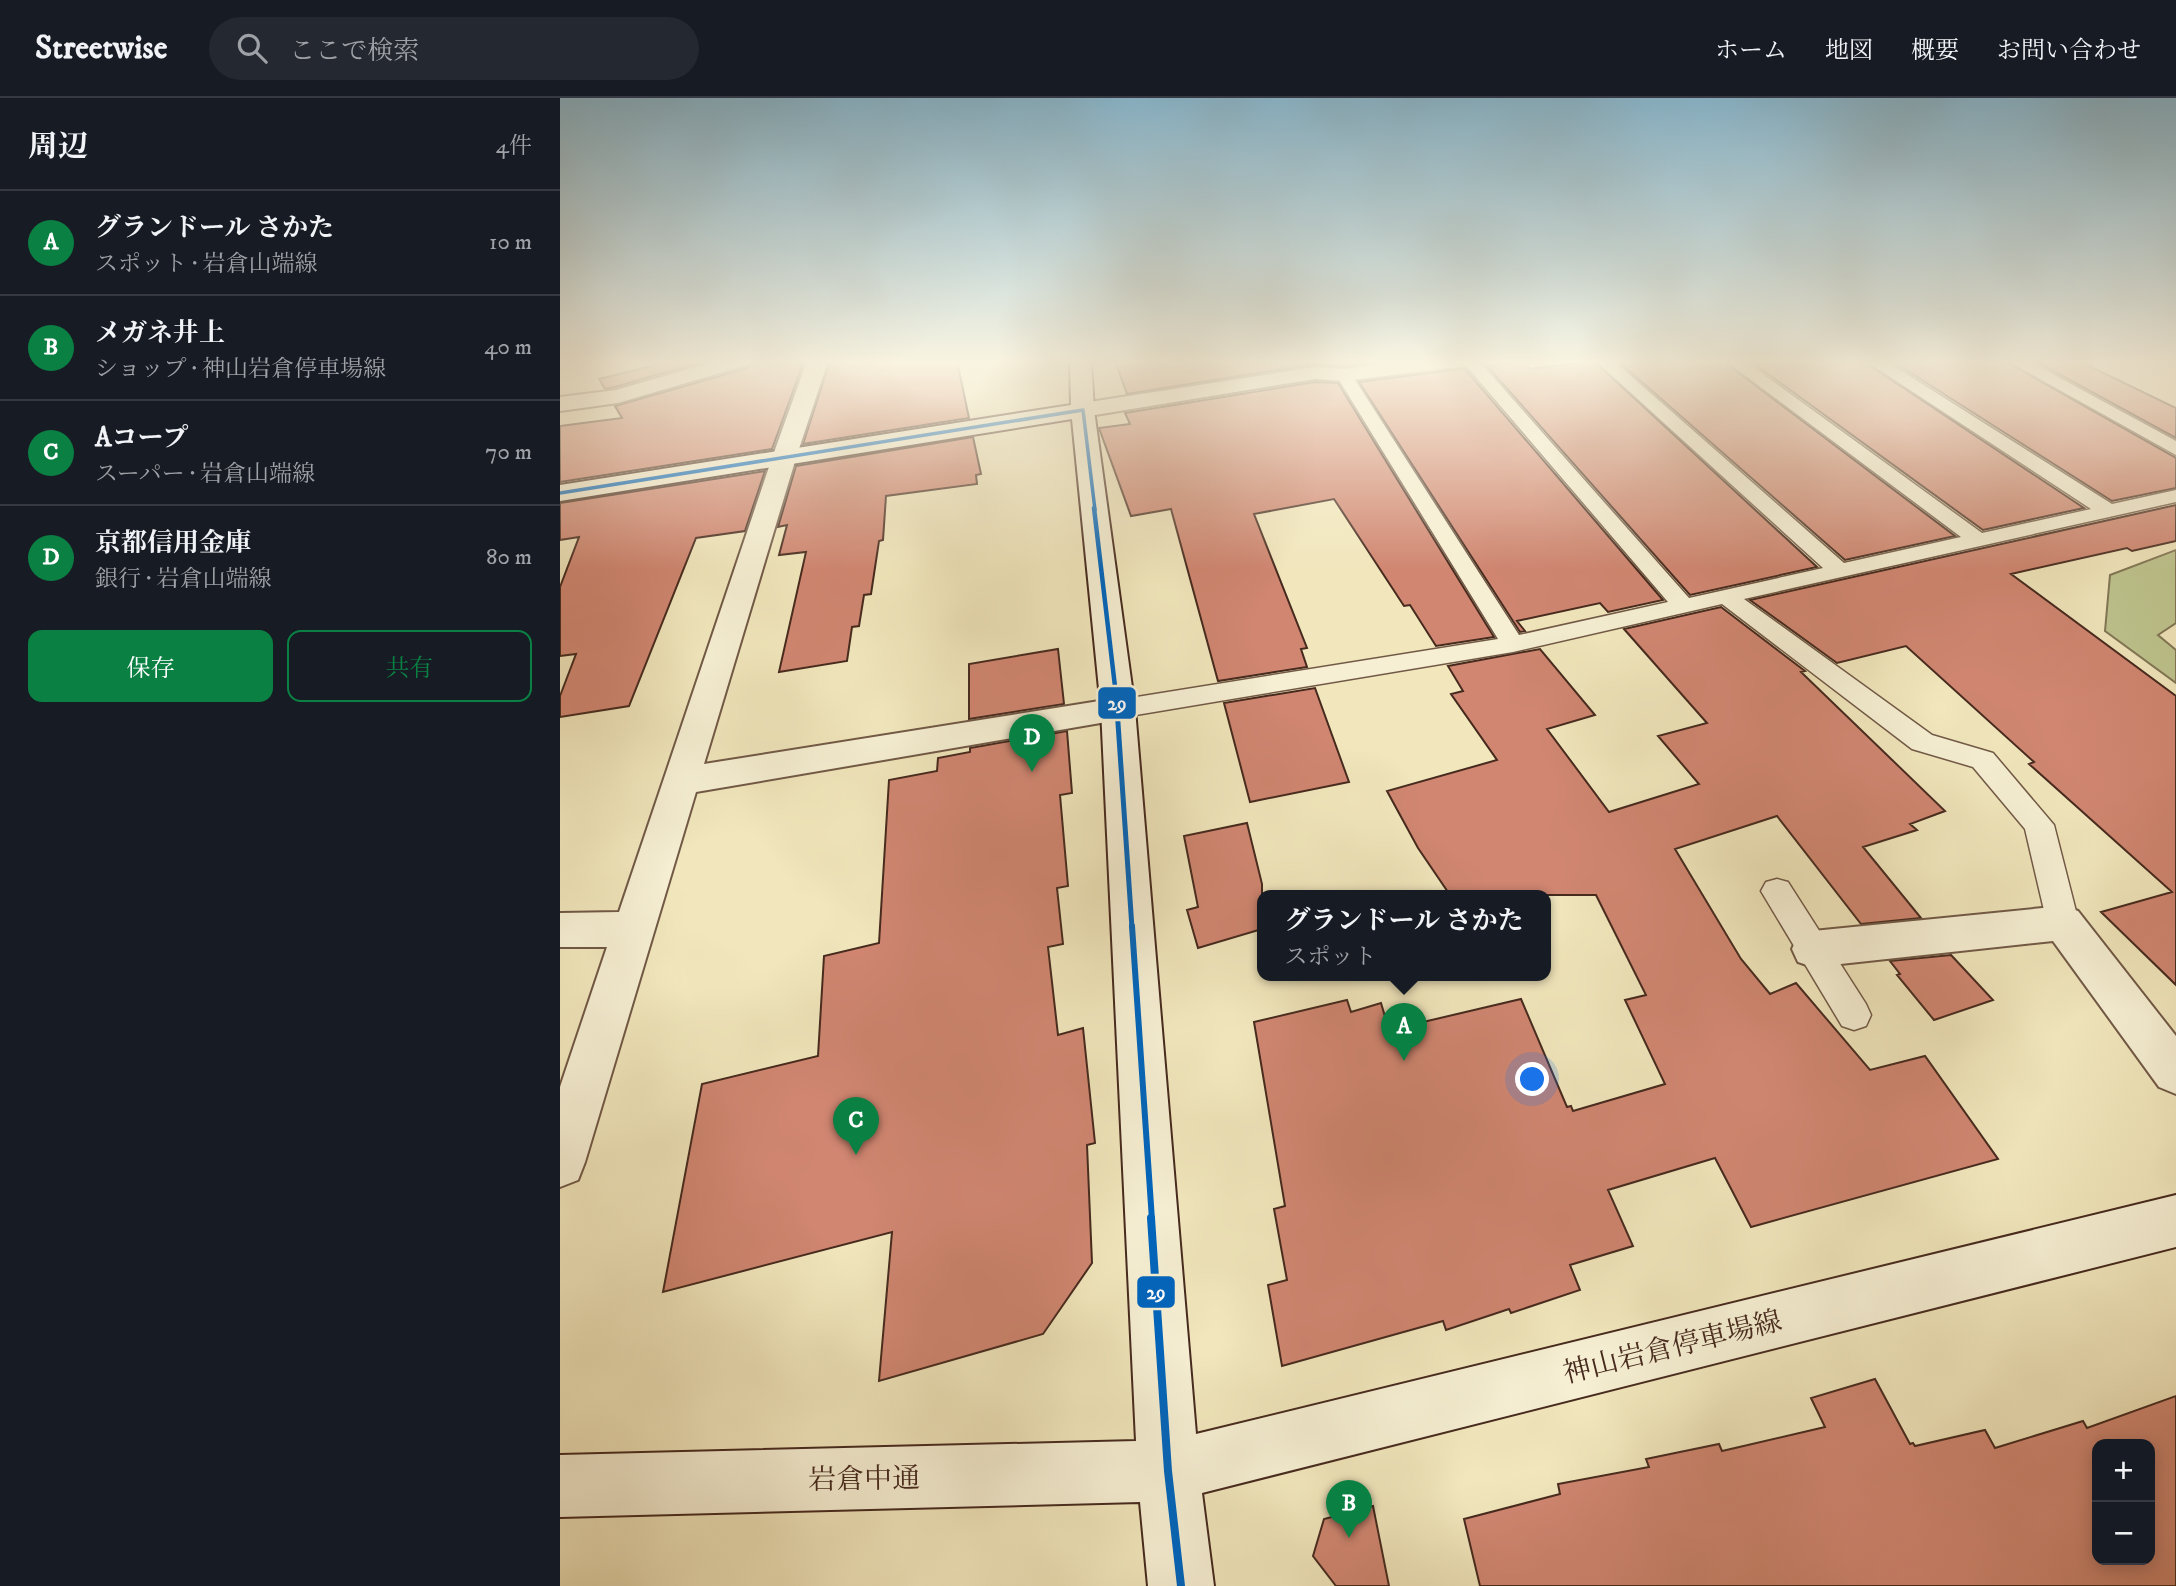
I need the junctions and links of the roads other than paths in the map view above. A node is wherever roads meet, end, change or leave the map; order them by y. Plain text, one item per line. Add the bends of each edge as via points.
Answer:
1 (794, 430) edge
2 (956, 430) edge
3 (1085, 430) edge
4 (1378, 430) edge
5 (1531, 430) edge
6 (1682, 430) edge
7 (1829, 430) edge
8 (1982, 430) edge
9 (2142, 430) edge
10 (2176, 449) edge
11 (784, 458) junction
12 (560, 493) edge
13 (2176, 496) edge
14 (2109, 512) junction
15 (1978, 540) junction
16 (1838, 570) junction
17 (1725, 596) junction
18 (1684, 606) junction
19 (1513, 644) junction
20 (1118, 709) junction
21 (681, 781) junction
22 (1777, 891) dead end
23 (2063, 923) junction
24 (634, 929) junction
25 (560, 930) edge
26 (1813, 949) junction
27 (1854, 1015) dead end
28 (2176, 1072) edge
29 (560, 1162) edge
30 (2176, 1221) edge
31 (1168, 1471) junction
32 (560, 1486) edge
33 (1181, 1586) edge

1 - 11 street
2 - 11 street
3 - 20 street
4 - 19 lane
5 - 18 lane
6 - 16 lane
7 - 15 lane
8 - 14 lane
9 - 10 lane
11 - 12 street
11 - 21 street
13 - 14 lane
14 - 15 lane
15 - 16 lane
16 - 17 lane
17 - 18 lane
17 - 23 lane via 1922,742 1983,760 2039,825
18 - 19 lane
19 - 20 lane
20 - 21 street
20 - 31 street
21 - 24 street
22 - 26 lane
23 - 26 street
23 - 28 street
24 - 25 street
24 - 29 street
26 - 27 lane
30 - 31 street, 神山岩倉停車場線
31 - 32 street, 岩倉中通
31 - 33 street

